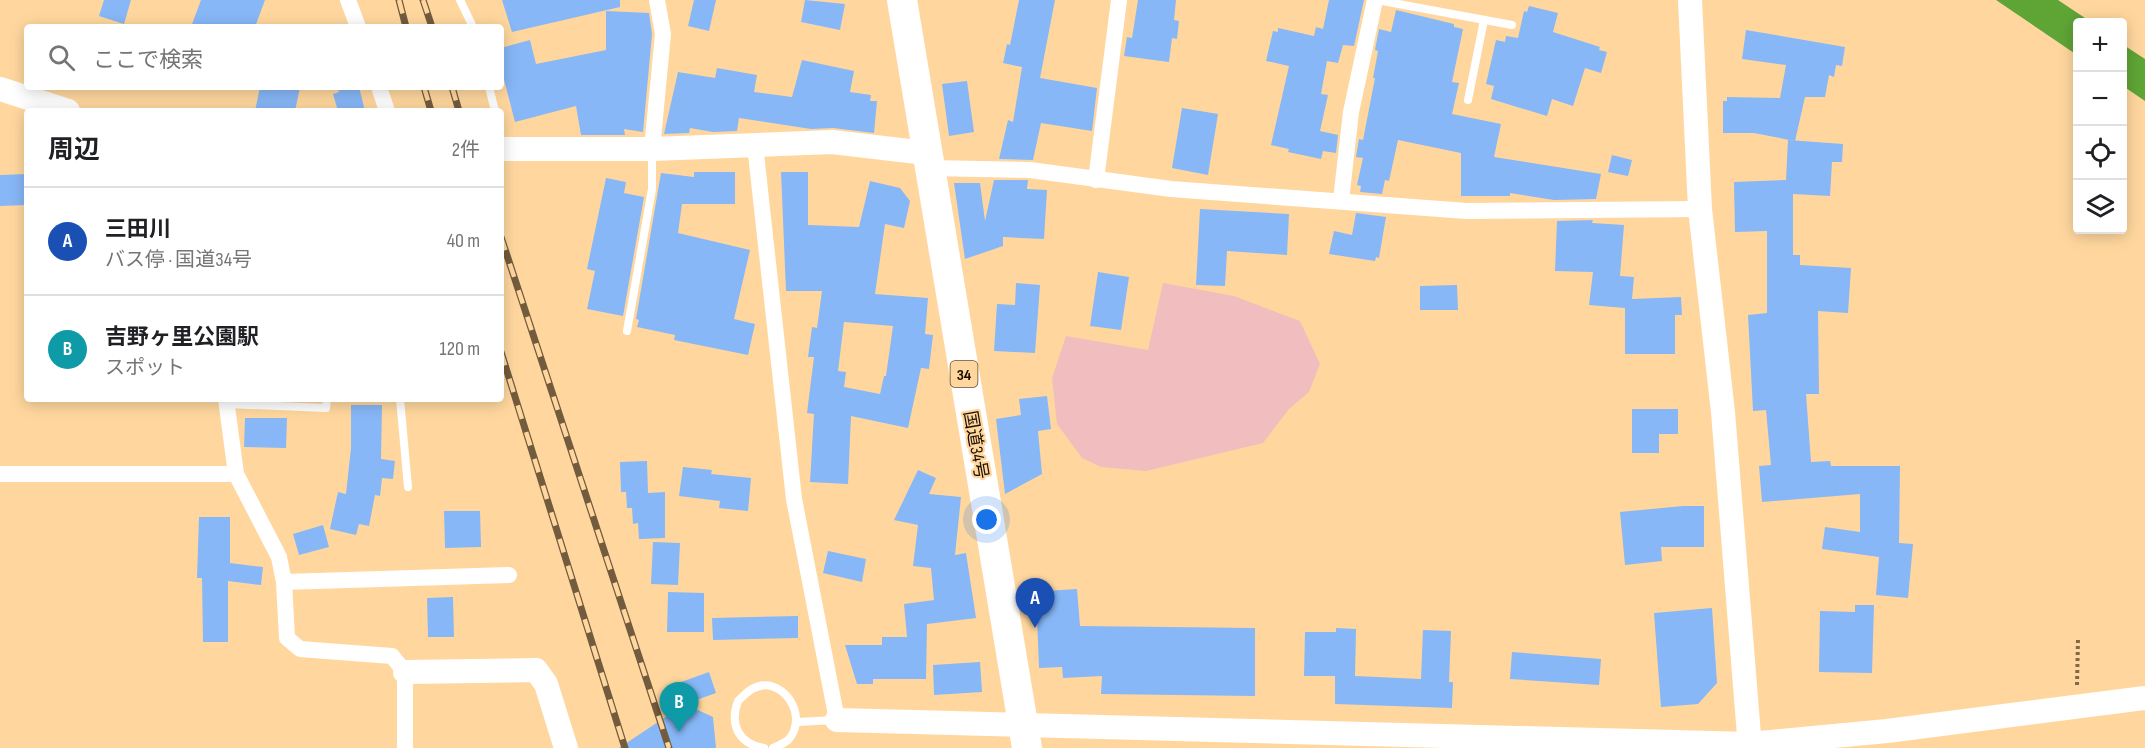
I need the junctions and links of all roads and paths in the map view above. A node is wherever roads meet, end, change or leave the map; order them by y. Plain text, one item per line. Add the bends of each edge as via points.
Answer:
1 (348, 0) edge
2 (460, 0) edge
3 (657, 0) edge
4 (902, 0) edge
5 (1119, 0) edge
6 (1376, 0) edge
7 (1690, 0) edge
8 (1484, 20) junction
9 (357, 24) edge
10 (472, 24) edge
11 (1512, 26) dead end
12 (0, 89) edge
13 (380, 90) edge
14 (490, 90) edge
15 (29, 99) junction
16 (1468, 100) dead end
17 (0, 104) edge
18 (58, 108) edge
19 (386, 108) edge
20 (494, 108) edge
21 (504, 145) edge
22 (755, 145) junction
23 (652, 149) junction
24 (927, 161) junction
25 (1096, 180) junction
26 (1341, 200) junction
27 (1700, 209) junction
28 (627, 331) dead end
29 (226, 402) edge
30 (240, 402) edge
31 (327, 402) edge
32 (400, 402) edge
33 (0, 474) edge
34 (236, 474) junction
35 (408, 487) dead end
36 (509, 575) dead end
37 (284, 582) junction
38 (2078, 638) dead end
39 (405, 672) junction
40 (2145, 698) edge
41 (2077, 706) junction
42 (837, 720) junction
43 (797, 722) junction
44 (1025, 737) edge
45 (1749, 746) edge
46 (405, 748) edge
47 (566, 748) edge
48 (764, 748) edge
49 (773, 748) edge

1 - 9 street
2 - 10 lane
3 - 23 street via 663,34
4 - 24 highway, 国道34号 / 34
5 - 25 street
6 - 8 lane
6 - 26 street via 1351,112
7 - 27 street
8 - 11 lane
8 - 16 lane
12 - 15 street
13 - 19 street
14 - 20 lane
15 - 17 street
15 - 18 street
21 - 23 street
22 - 23 street
22 - 24 street via 832,142
22 - 42 street via 794,499
23 - 28 lane via 652,189
24 - 25 street
24 - 44 highway, 国道34号 / 34
25 - 26 street
26 - 27 street via 1467,211
27 - 45 street via 1723,412
29 - 34 street
30 - 31 lane via 326,408
32 - 35 lane
33 - 34 street
34 - 37 street via 279,557
36 - 37 street
37 - 39 street via 287,638 300,649 392,656
38 - 41 path
39 - 46 street
39 - 47 street via 536,670 546,684
40 - 41 street
41 - 45 street
42 - 43 lane
42 - 44 street
43 - 48 lane via 793,700 776,687 754,687 738,701 734,723 743,740
43 - 49 lane via 789,740
44 - 45 street

